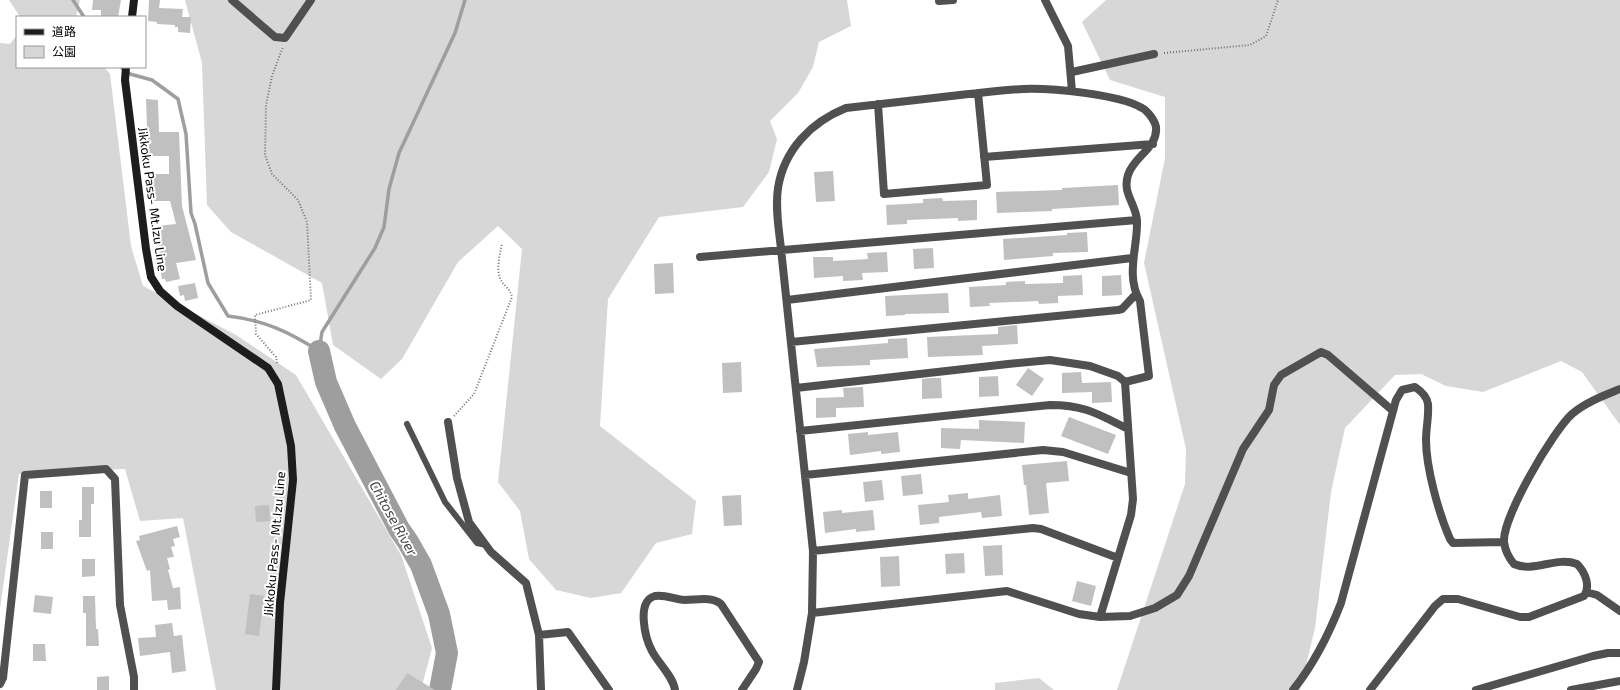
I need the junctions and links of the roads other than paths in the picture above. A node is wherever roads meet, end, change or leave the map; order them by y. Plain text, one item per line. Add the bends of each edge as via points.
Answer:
1 (134, 0) edge
2 (232, 0) edge
3 (311, 0) edge
4 (953, 0) edge
5 (1045, 0) edge
6 (939, 1) dead end
7 (132, 16) edge
8 (1154, 54) road end
9 (126, 68) edge
10 (1072, 72) junction
11 (1072, 91) junction
12 (978, 93) junction
13 (878, 104) junction
14 (1153, 144) junction
15 (984, 157) junction
16 (1137, 220) junction
17 (781, 249) junction
18 (700, 257) dead end
19 (1132, 258) junction
20 (1136, 294) junction
21 (787, 300) junction
22 (791, 342) junction
23 (1125, 382) junction
24 (796, 388) junction
25 (1620, 389) edge
26 (1391, 408) junction
27 (448, 422) road end
28 (407, 424) dead end
29 (1128, 429) junction
30 (800, 431) junction
31 (1131, 473) junction
32 (805, 475) junction
33 (1504, 542) junction
34 (486, 545) junction
35 (813, 551) junction
36 (1118, 558) junction
37 (1586, 592) junction
38 (1620, 612) edge
39 (812, 613) junction
40 (1100, 617) junction
41 (540, 635) junction
42 (1620, 654) edge
43 (1620, 681) edge
44 (0, 684) edge
45 (134, 690) edge
46 (276, 690) edge
47 (541, 690) edge
48 (609, 690) edge
49 (675, 690) edge
50 (742, 690) edge
51 (797, 690) edge
52 (1293, 690) edge
53 (1370, 690) edge
54 (1476, 690) edge
55 (1571, 690) edge

1 - 7 main road
2 - 3 street via 275,37 285,38
4 - 6 street
5 - 10 street via 1068,46
8 - 10 street
9 - 46 main road, Jikkoku Pass- Mt.Izu Line via 125,80 151,277 160,291 177,306 268,368 278,384 291,446 293,480 280,603
10 - 11 street
11 - 12 street via 1024,89
11 - 14 street via 1143,108 1156,126
12 - 13 street
12 - 15 street
13 - 15 street via 884,194 987,185
13 - 17 street via 846,108 828,115 798,142 784,165 778,189
14 - 15 street
14 - 16 street via 1137,158 1125,185
16 - 17 street
16 - 19 street
17 - 18 street
17 - 21 street
19 - 20 street
19 - 21 street
20 - 22 street via 1118,310
20 - 23 street via 1140,301 1149,376
21 - 22 street
22 - 24 street
23 - 24 street via 1118,376 1090,366 1050,360
23 - 29 street
24 - 30 street
25 - 33 street via 1589,402 1563,423 1514,506
26 - 33 street via 1402,390 1409,387 1415,387 1426,398 1428,458 1434,486 1453,543
26 - 40 street via 1328,355 1321,352 1281,375 1274,385 1269,410 1243,449 1189,576 1176,595 1155,608 1130,616
26 - 52 street via 1341,602 1330,631 1303,678
27 - 34 street via 457,478 469,522
28 - 34 lane via 445,502 478,543
29 - 30 street via 1077,406 1050,405
29 - 31 street
30 - 32 street
31 - 32 street via 1064,452 1043,450
31 - 36 street via 1131,515
32 - 35 street
33 - 37 street via 1510,560 1520,566 1558,562 1577,564 1586,577
34 - 41 street via 526,583
35 - 36 street via 1033,528
35 - 39 street
36 - 40 street
37 - 38 street via 1597,595
37 - 53 street via 1577,600 1529,617 1520,617 1458,599 1443,599
39 - 40 street via 1008,591 1079,614
39 - 51 street
41 - 47 street
41 - 48 street via 568,632
42 - 54 street via 1593,656
43 - 55 street
44 - 45 street via 3,678 25,476 106,469 115,479 120,606 134,677
49 - 50 street via 650,647 643,610 646,602 654,596 676,600 713,600 721,604 759,662

